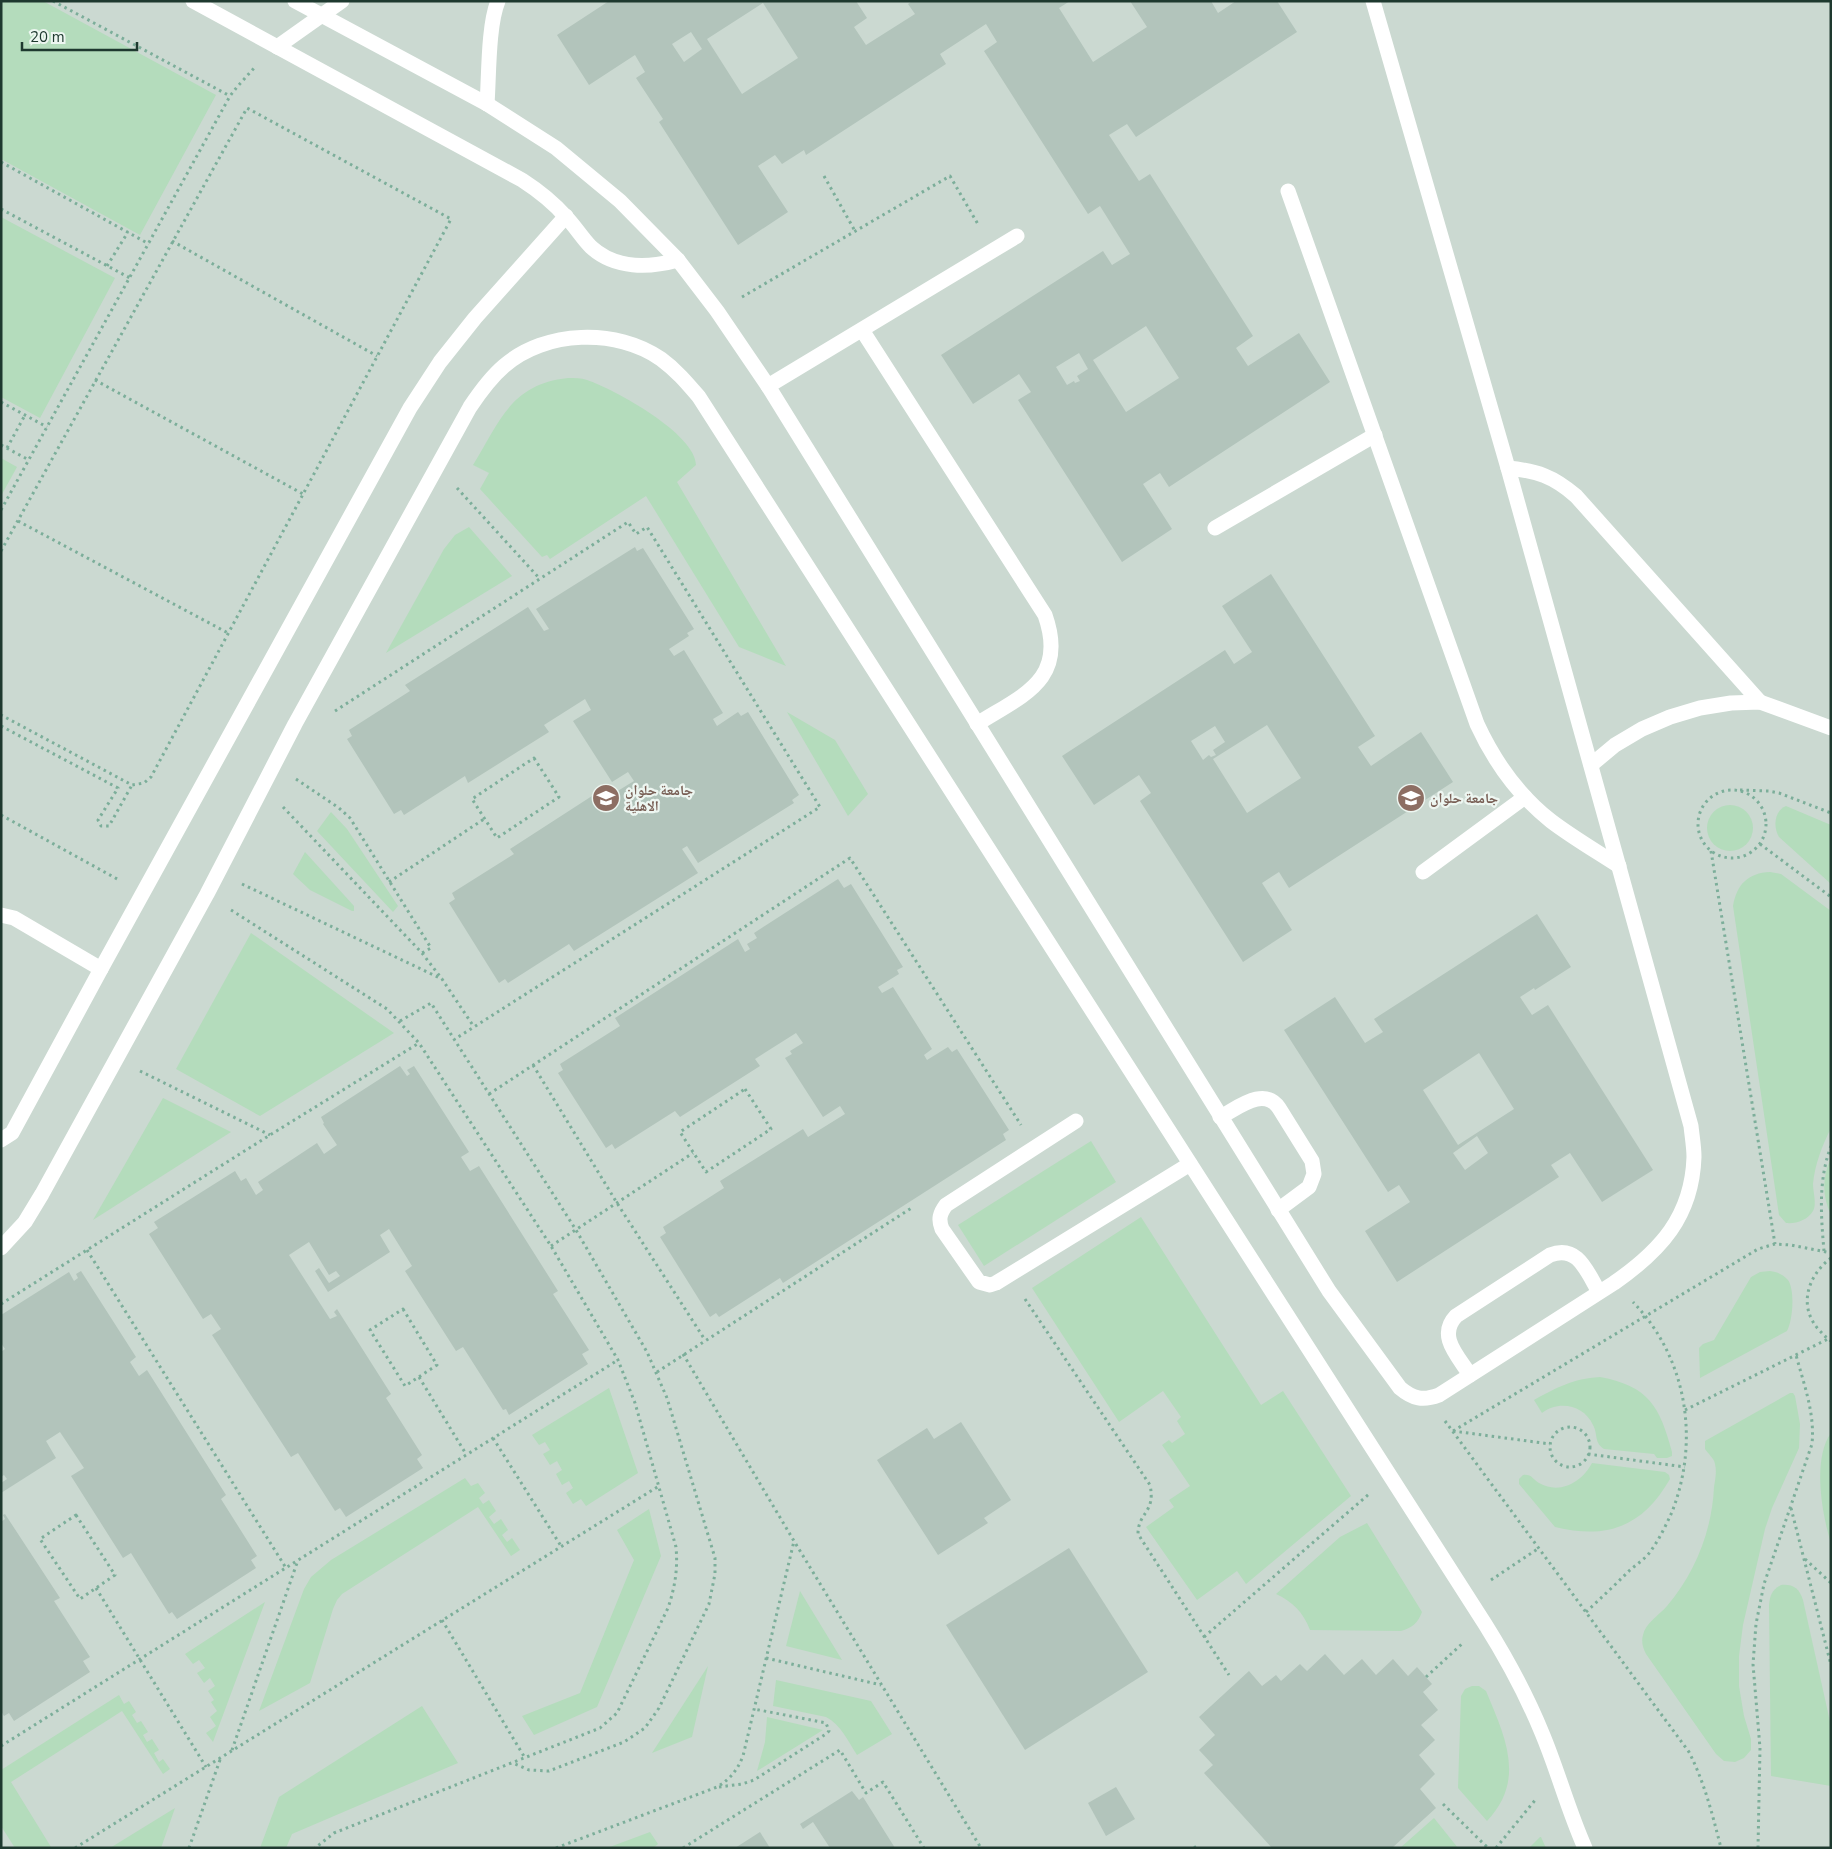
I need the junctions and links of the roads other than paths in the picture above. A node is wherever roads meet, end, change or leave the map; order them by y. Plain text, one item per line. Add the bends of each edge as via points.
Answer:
1 (193, 1) edge
2 (295, 1) edge
3 (342, 1) edge
4 (498, 1) edge
5 (1373, 1) edge
6 (321, 15) junction
7 (277, 46) junction
8 (487, 104) junction
9 (1288, 191) dead end
10 (566, 216) junction
11 (1017, 236) dead end
12 (678, 260) junction
13 (862, 330) junction
14 (768, 386) junction
15 (1375, 435) junction
16 (1508, 468) junction
17 (1215, 528) dead end
18 (1760, 702) junction
19 (977, 724) junction
20 (1831, 728) edge
21 (1591, 765) junction
22 (1525, 797) junction
23 (1619, 866) junction
24 (1423, 872) dead end
25 (1, 915) edge
26 (101, 969) junction
27 (1220, 1117) junction
28 (1076, 1121) dead end
29 (1, 1140) edge
30 (1190, 1164) junction
31 (1278, 1210) junction
32 (1, 1248) edge
33 (1599, 1292) junction
34 (1470, 1375) junction
35 (1585, 1848) edge

1 - 7 lane
2 - 6 lane
3 - 6 lane
4 - 8 lane via 492,26
5 - 16 lane
6 - 7 lane
6 - 8 lane
7 - 10 lane via 522,180
8 - 12 lane via 556,148 620,201
9 - 15 lane
10 - 12 lane via 591,247 606,257 642,266
10 - 26 lane via 475,318 440,362 410,408
11 - 13 lane
12 - 14 lane
13 - 14 lane
13 - 19 lane via 1045,615 1050,628 1051,655 1041,680 1031,690
14 - 19 lane
15 - 17 lane
15 - 22 lane via 1477,724 1502,769
16 - 18 lane via 1531,470 1548,476 1576,496
16 - 21 lane
18 - 20 lane
18 - 21 lane via 1700,708 1670,717 1622,741
19 - 27 lane
21 - 23 lane
22 - 23 lane via 1551,821
22 - 24 lane
23 - 33 lane via 1691,1126 1694,1158 1690,1188 1679,1217 1663,1243 1641,1264
25 - 26 lane via 14,918
26 - 29 lane via 12,1133
27 - 31 lane
27 - 31 lane via 1257,1098 1270,1099 1280,1108 1312,1161 1314,1174 1309,1187
28 - 30 lane via 946,1205 940,1216 942,1229 979,1282 990,1285 1009,1275
30 - 32 lane via 699,397 660,358 635,346 609,339 582,337 554,341 505,365 470,407 295,724 117,1060 25,1222
30 - 35 lane via 1507,1659 1542,1733
31 - 34 lane via 1329,1291 1408,1395 1428,1399
33 - 34 lane
33 - 34 lane via 1576,1256 1568,1252 1550,1255 1451,1322 1448,1339

